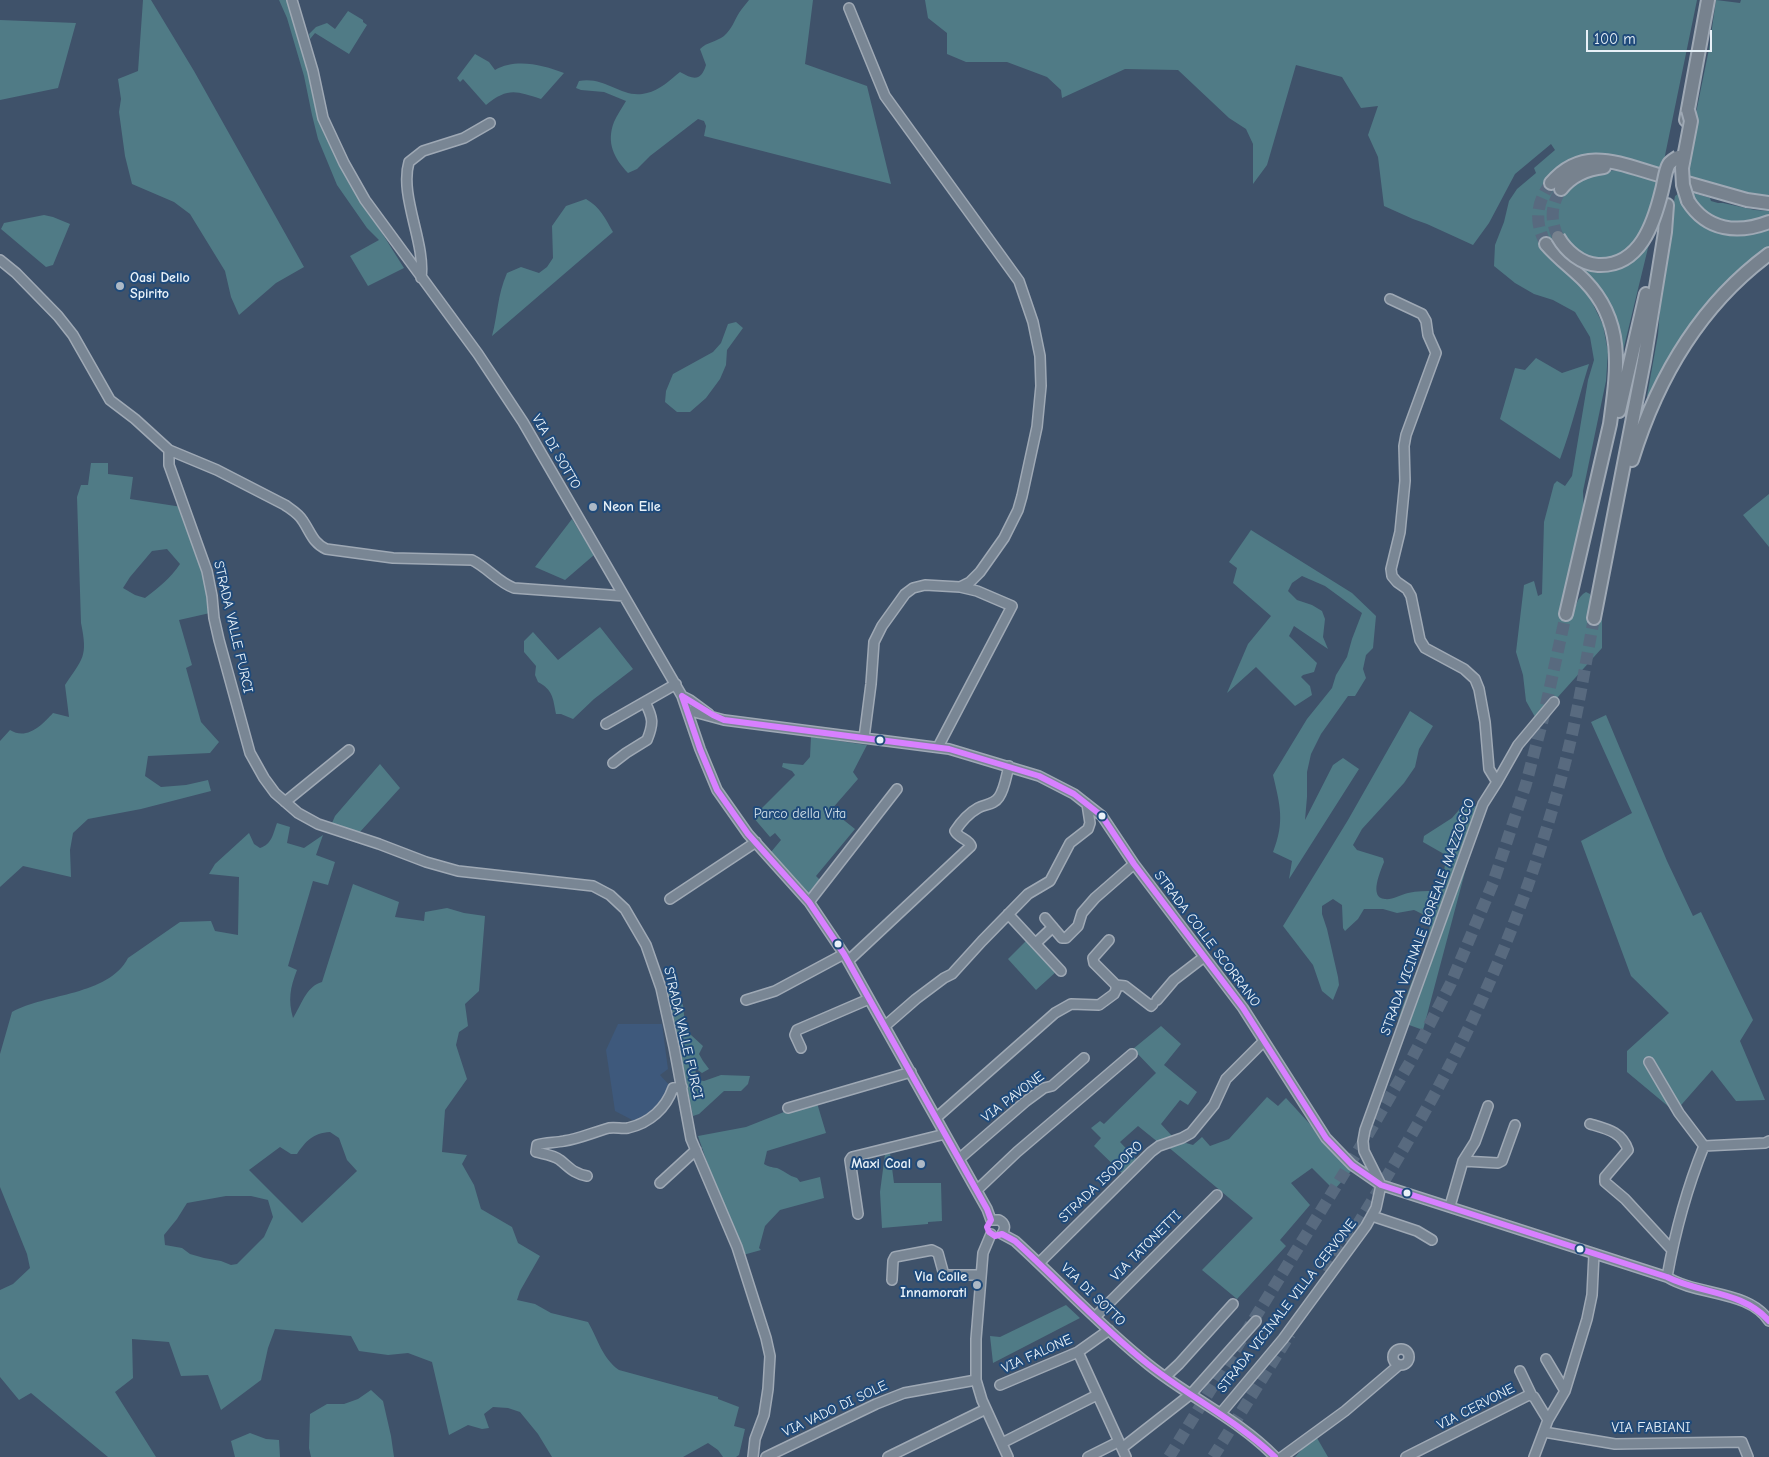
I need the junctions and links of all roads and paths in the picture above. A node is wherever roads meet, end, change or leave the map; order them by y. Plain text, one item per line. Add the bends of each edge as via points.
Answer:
1 (292, 0) edge
2 (1708, 0) edge
3 (849, 8) dead end
4 (1688, 110) junction
5 (490, 123) dead end
6 (1678, 157) junction
7 (1662, 176) dead end
8 (1687, 183) dead end
9 (1556, 186) tunnel mouth
10 (1769, 203) edge
11 (1667, 205) junction
12 (1769, 222) edge
13 (1558, 237) tunnel mouth
14 (1546, 244) tunnel mouth
15 (1769, 254) edge
16 (0, 260) edge
17 (421, 278) junction
18 (1390, 300) dead end
19 (169, 450) junction
20 (1593, 500) junction
21 (1611, 532) junction
22 (960, 587) junction
23 (624, 596) junction
24 (1566, 614) tunnel mouth
25 (1594, 618) tunnel mouth
26 (676, 684) junction
27 (682, 696) junction
28 (645, 702) junction
29 (1554, 702) dead end
30 (687, 710) junction
31 (713, 717) junction
32 (606, 724) dead end
33 (864, 738) junction
34 (938, 747) junction
35 (349, 750) dead end
36 (613, 763) dead end
37 (1009, 766) junction
38 (1497, 782) junction
39 (898, 789) dead end
40 (285, 802) junction
41 (1087, 804) junction
42 (756, 842) junction
43 (1134, 864) junction
44 (670, 899) dead end
45 (809, 902) junction
46 (1008, 914) junction
47 (1045, 918) dead end
48 (1053, 927) junction
49 (1109, 940) dead end
50 (1034, 942) junction
51 (846, 957) junction
52 (1204, 957) junction
53 (1061, 971) dead end
54 (1116, 985) junction
55 (869, 999) junction
56 (746, 1000) dead end
57 (884, 1026) junction
58 (1264, 1041) junction
59 (801, 1048) dead end
60 (1132, 1054) dead end
61 (1084, 1058) dead end
62 (1649, 1062) dead end
63 (910, 1072) junction
64 (682, 1087) junction
65 (1488, 1106) dead end
66 (788, 1108) dead end
67 (936, 1118) junction
68 (1590, 1124) dead end
69 (1515, 1125) dead end
70 (945, 1134) junction
71 (1767, 1142) edge
72 (1704, 1146) junction
73 (696, 1150) junction
74 (1769, 1152) edge
75 (959, 1158) junction
76 (1463, 1161) junction
77 (587, 1176) dead end
78 (660, 1183) dead end
79 (1381, 1185) junction
80 (977, 1190) junction
81 (1217, 1195) dead end
82 (1450, 1206) junction
83 (858, 1214) dead end
84 (1372, 1216) junction
85 (991, 1220) junction
86 (991, 1234) junction
87 (1002, 1234) junction
88 (1432, 1240) dead end
89 (1672, 1250) junction
90 (1594, 1254) junction
91 (1039, 1263) junction
92 (982, 1275) junction
93 (1667, 1277) junction
94 (892, 1280) dead end
95 (1233, 1304) dead end
96 (1095, 1317) junction
97 (1256, 1321) dead end
98 (1769, 1322) edge
99 (1109, 1330) junction
100 (1078, 1352) junction
101 (1546, 1359) dead end
102 (1399, 1365) dead end
103 (1520, 1371) dead end
104 (1165, 1377) junction
105 (976, 1380) junction
106 (1000, 1385) dead end
107 (1565, 1391) junction
108 (1191, 1394) junction
109 (1097, 1395) junction
110 (1532, 1396) junction
111 (986, 1409) junction
112 (1221, 1413) junction
113 (1548, 1420) junction
114 (1544, 1432) junction
115 (1002, 1443) junction
116 (1120, 1445) junction
117 (752, 1457) edge
118 (766, 1457) edge
119 (888, 1457) edge
120 (1008, 1457) edge
121 (1088, 1457) edge
122 (1126, 1457) edge
123 (1275, 1457) edge
124 (1282, 1457) edge
125 (1406, 1457) edge
126 (1534, 1457) edge
127 (1748, 1457) edge

1 - 17 street, VIA DI SOTTO via 323,118 365,200
2 - 4 highway
3 - 22 street via 884,96 1019,281 1040,356 1041,386 1034,443 1018,510 992,558 970,582
4 - 6 highway
4 - 12 highway, bridge via 1691,122 1682,168 1688,201 1703,218 1720,227 1750,228
5 - 17 street via 464,138 423,151 409,162 406,178 423,266
6 - 11 highway
6 - 13 highway, bridge via 1668,165 1657,212 1647,234 1638,248 1626,257 1607,264 1588,263 1569,251
7 - 9 highway via 1622,163 1592,160 1558,175
8 - 10 highway
11 - 20 highway via 1629,371
11 - 21 highway via 1644,360
14 - 20 highway via 1598,296 1615,337 1617,361 1610,424
15 - 21 highway via 1720,298 1690,336 1670,369 1642,430
16 - 19 street via 63,322 110,400
17 - 23 street, VIA DI SOTTO via 478,354 523,422
18 - 38 street via 1422,314 1436,353 1404,446 1405,481 1392,576 1411,596 1420,640 1425,648 1464,669 1475,679 1485,722 1489,769
19 - 23 street via 285,505 303,520 314,541 326,549 393,558 472,560 514,588
19 - 40 street, STRADA VALLE FURCI via 169,465 208,571 219,640 250,753 264,778
20 - 24 highway
21 - 25 highway
22 - 33 street via 925,585 913,588 882,626 874,642
22 - 34 street via 977,590 1012,606
23 - 26 street, VIA DI SOTTO
26 - 27 street, VIA DI SOTTO
26 - 28 street
27 - 30 street, VIA DI SOTTO
27 - 31 street, STRADA COLLE SCORRANO
28 - 32 street
28 - 36 street via 652,716 648,740
29 - 38 street, STRADA VICINALE BOREALE MAZZOCCO via 1518,745
30 - 31 street, STRADA COLLE SCORRANO
30 - 42 street, VIA DI SOTTO via 717,790
31 - 33 street, STRADA COLLE SCORRANO
33 - 34 street, STRADA COLLE SCORRANO
34 - 37 street, STRADA COLLE SCORRANO
35 - 40 street
37 - 41 street, STRADA COLLE SCORRANO via 1057,784
37 - 51 street via 998,799 977,808 955,831 971,846
38 - 79 street, STRADA VICINALE BOREALE MAZZOCCO via 1483,804 1364,1130 1364,1150
39 - 45 street
40 - 64 street, STRADA VALLE FURCI via 318,824 426,862 458,871 593,886 610,895 637,928 653,963
41 - 43 street, STRADA COLLE SCORRANO via 1102,816
41 - 46 street via 1088,829 1070,843 1050,881 1028,894
42 - 44 street
42 - 45 street, VIA DI SOTTO
43 - 48 street via 1095,898 1082,913 1078,926 1066,938 1062,938
43 - 52 street, STRADA COLLE SCORRANO
45 - 51 street, VIA DI SOTTO
46 - 50 street
46 - 57 street via 952,974
47 - 48 street
48 - 50 street
49 - 54 street via 1092,958
50 - 53 street
51 - 55 street, VIA DI SOTTO
51 - 56 street via 775,991
52 - 54 street via 1174,980 1151,1006 1125,986
52 - 58 street, STRADA COLLE SCORRANO
54 - 67 street via 1114,994 1099,1005 1071,1004 1055,1013
55 - 57 street, VIA DI SOTTO
55 - 59 street via 797,1030 794,1035
57 - 63 street, VIA DI SOTTO
58 - 79 street, STRADA COLLE SCORRANO via 1326,1138 1352,1165
58 - 91 street, STRADA ISODORO via 1226,1079 1214,1105 1191,1133 1150,1152
60 - 80 street
61 - 75 street, VIA PAVONE
62 - 72 street via 1679,1113
63 - 66 street
63 - 67 street, VIA DI SOTTO
64 - 73 street, STRADA VALLE FURCI
64 - 77 street via 673,1088 664,1108 635,1126 537,1145 536,1152 558,1158 572,1171
65 - 76 street
67 - 70 street, VIA DI SOTTO
68 - 89 street via 1614,1132 1625,1142 1628,1150 1605,1176 1605,1182
69 - 76 street via 1502,1161
70 - 75 street, VIA DI SOTTO
70 - 83 street via 852,1157
71 - 72 street
71 - 74 street
72 - 89 street via 1689,1182
73 - 78 street
73 - 117 street, STRADA VALLE FURCI via 736,1247 770,1356 764,1415
75 - 80 street, VIA DI SOTTO
76 - 82 street
79 - 82 street, STRADA COLLE SCORRANO
79 - 84 street, STRADA VICINALE VILLA CERVONE
80 - 85 street, VIA DI SOTTO
81 - 96 street, VIA TATONETTI
82 - 90 street, STRADA COLLE SCORRANO
84 - 88 street via 1417,1231
84 - 112 street, STRADA VICINALE VILLA CERVONE via 1283,1339
85 - 86 street via 987,1227
85 - 87 street via 1004,1223
86 - 87 street
86 - 92 street via 985,1246
87 - 91 street, VIA DI SOTTO via 1015,1241
89 - 93 street
90 - 93 street, STRADA COLLE SCORRANO
90 - 107 street via 1587,1319
91 - 96 street, VIA DI SOTTO
92 - 94 street via 944,1275 938,1253 932,1250 895,1257
92 - 105 street
93 - 98 street, STRADA COLLE SCORRANO via 1678,1284 1746,1302
95 - 104 street
96 - 99 street, VIA DI SOTTO
97 - 108 street
99 - 100 street, VIA FALONE
99 - 104 street, VIA DI SOTTO
100 - 106 street, VIA FALONE
100 - 109 street
101 - 107 street
102 - 124 street via 1345,1411
103 - 110 street
104 - 108 street, VIA DI SOTTO
105 - 111 street
105 - 118 street, VIA VADO DI SOLE via 904,1393
107 - 113 street
108 - 112 street, VIA DI SOTTO
108 - 116 street
109 - 115 street
109 - 116 street
110 - 113 street, VIA CERVONE
110 - 125 street, VIA CERVONE
111 - 115 street
111 - 119 street
112 - 123 street, VIA DI SOTTO
113 - 114 street
114 - 126 street
114 - 127 street, VIA FABIANI via 1615,1444 1742,1442
115 - 120 street
116 - 121 street
116 - 122 street

